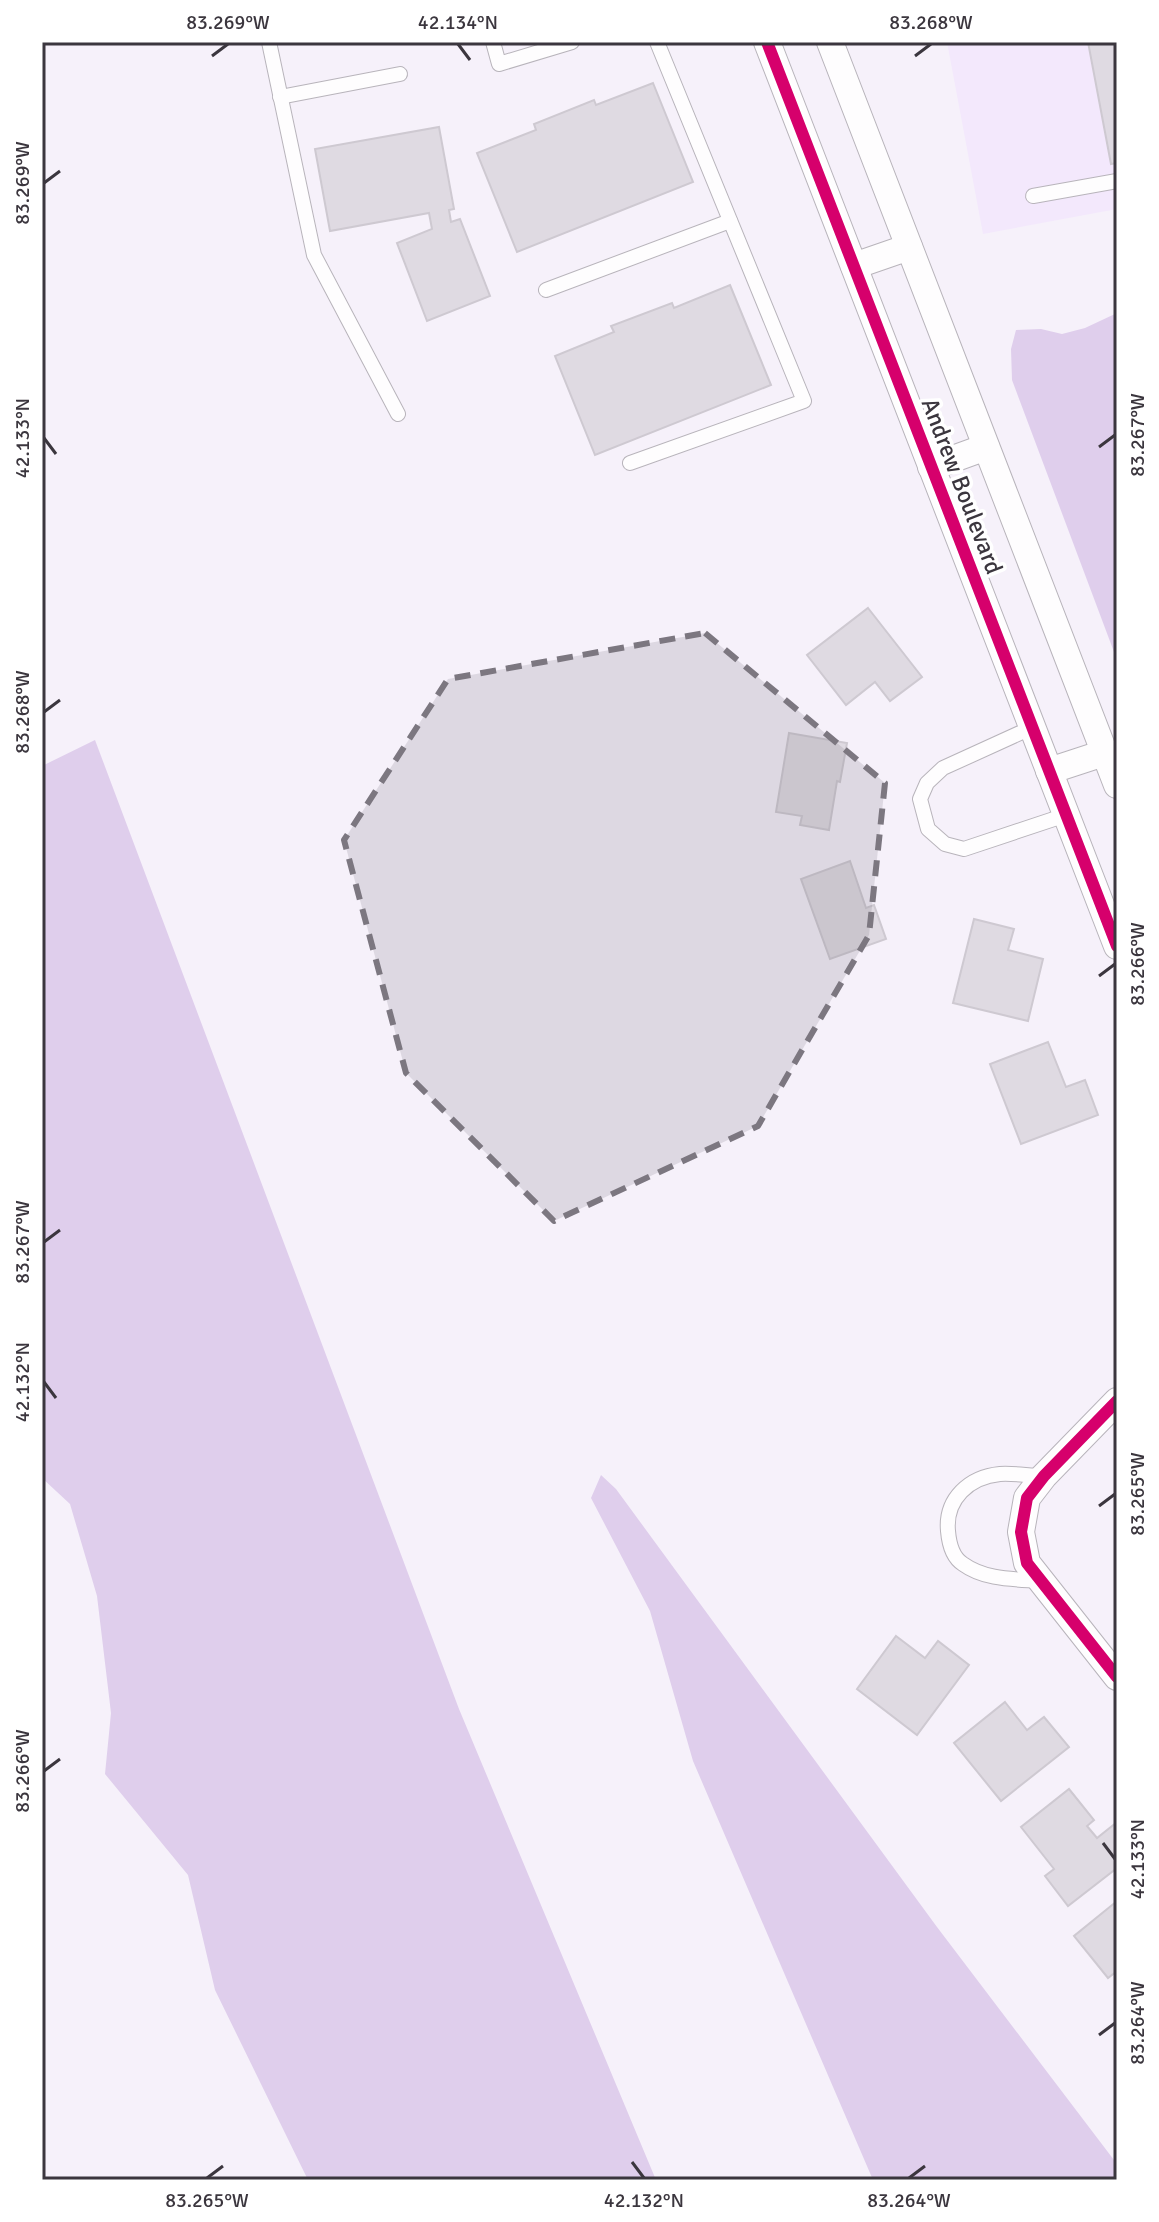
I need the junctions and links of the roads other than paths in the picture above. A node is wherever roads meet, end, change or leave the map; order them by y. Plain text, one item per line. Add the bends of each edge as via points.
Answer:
1 (269, 42) edge
2 (493, 42) edge
3 (572, 42) edge
4 (657, 42) edge
5 (767, 42) edge
6 (830, 42) edge
7 (400, 74) dead end
8 (280, 97) junction
9 (1117, 181) edge
10 (1033, 196) dead end
11 (730, 221) junction
12 (909, 247) junction
13 (854, 266) junction
14 (546, 290) dead end
15 (398, 414) dead end
16 (986, 447) junction
17 (630, 463) dead end
18 (931, 467) junction
19 (1031, 728) junction
20 (1104, 753) junction
21 (1049, 771) junction
22 (1117, 785) edge
23 (1066, 815) junction
24 (1117, 946) edge
25 (1117, 1401) edge
26 (1044, 1476) junction
27 (1041, 1581) junction
28 (1117, 1677) edge

1 - 8 lane
2 - 3 lane via 499,64
4 - 11 lane
5 - 13 street, Andrew Boulevard
6 - 12 street, Andrew Boulevard
7 - 8 lane
8 - 15 lane via 314,255
9 - 10 lane
11 - 14 lane
11 - 17 lane via 804,401
12 - 13 street
12 - 16 street, Andrew Boulevard
13 - 18 street, Andrew Boulevard
16 - 18 street, Andrew Boulevard
16 - 20 street, Andrew Boulevard
18 - 19 street, Andrew Boulevard
19 - 21 street, Andrew Boulevard
19 - 23 lane via 935,775 920,799 928,829 945,844 964,849
20 - 21 street
20 - 22 street, Andrew Boulevard
21 - 23 street, Andrew Boulevard
23 - 24 street, Andrew Boulevard
25 - 26 street
26 - 27 street via 1025,1502 1021,1532 1027,1563
26 - 27 lane via 1001,1474 976,1481 961,1490 947,1519 951,1549 961,1563 990,1577
27 - 28 street

